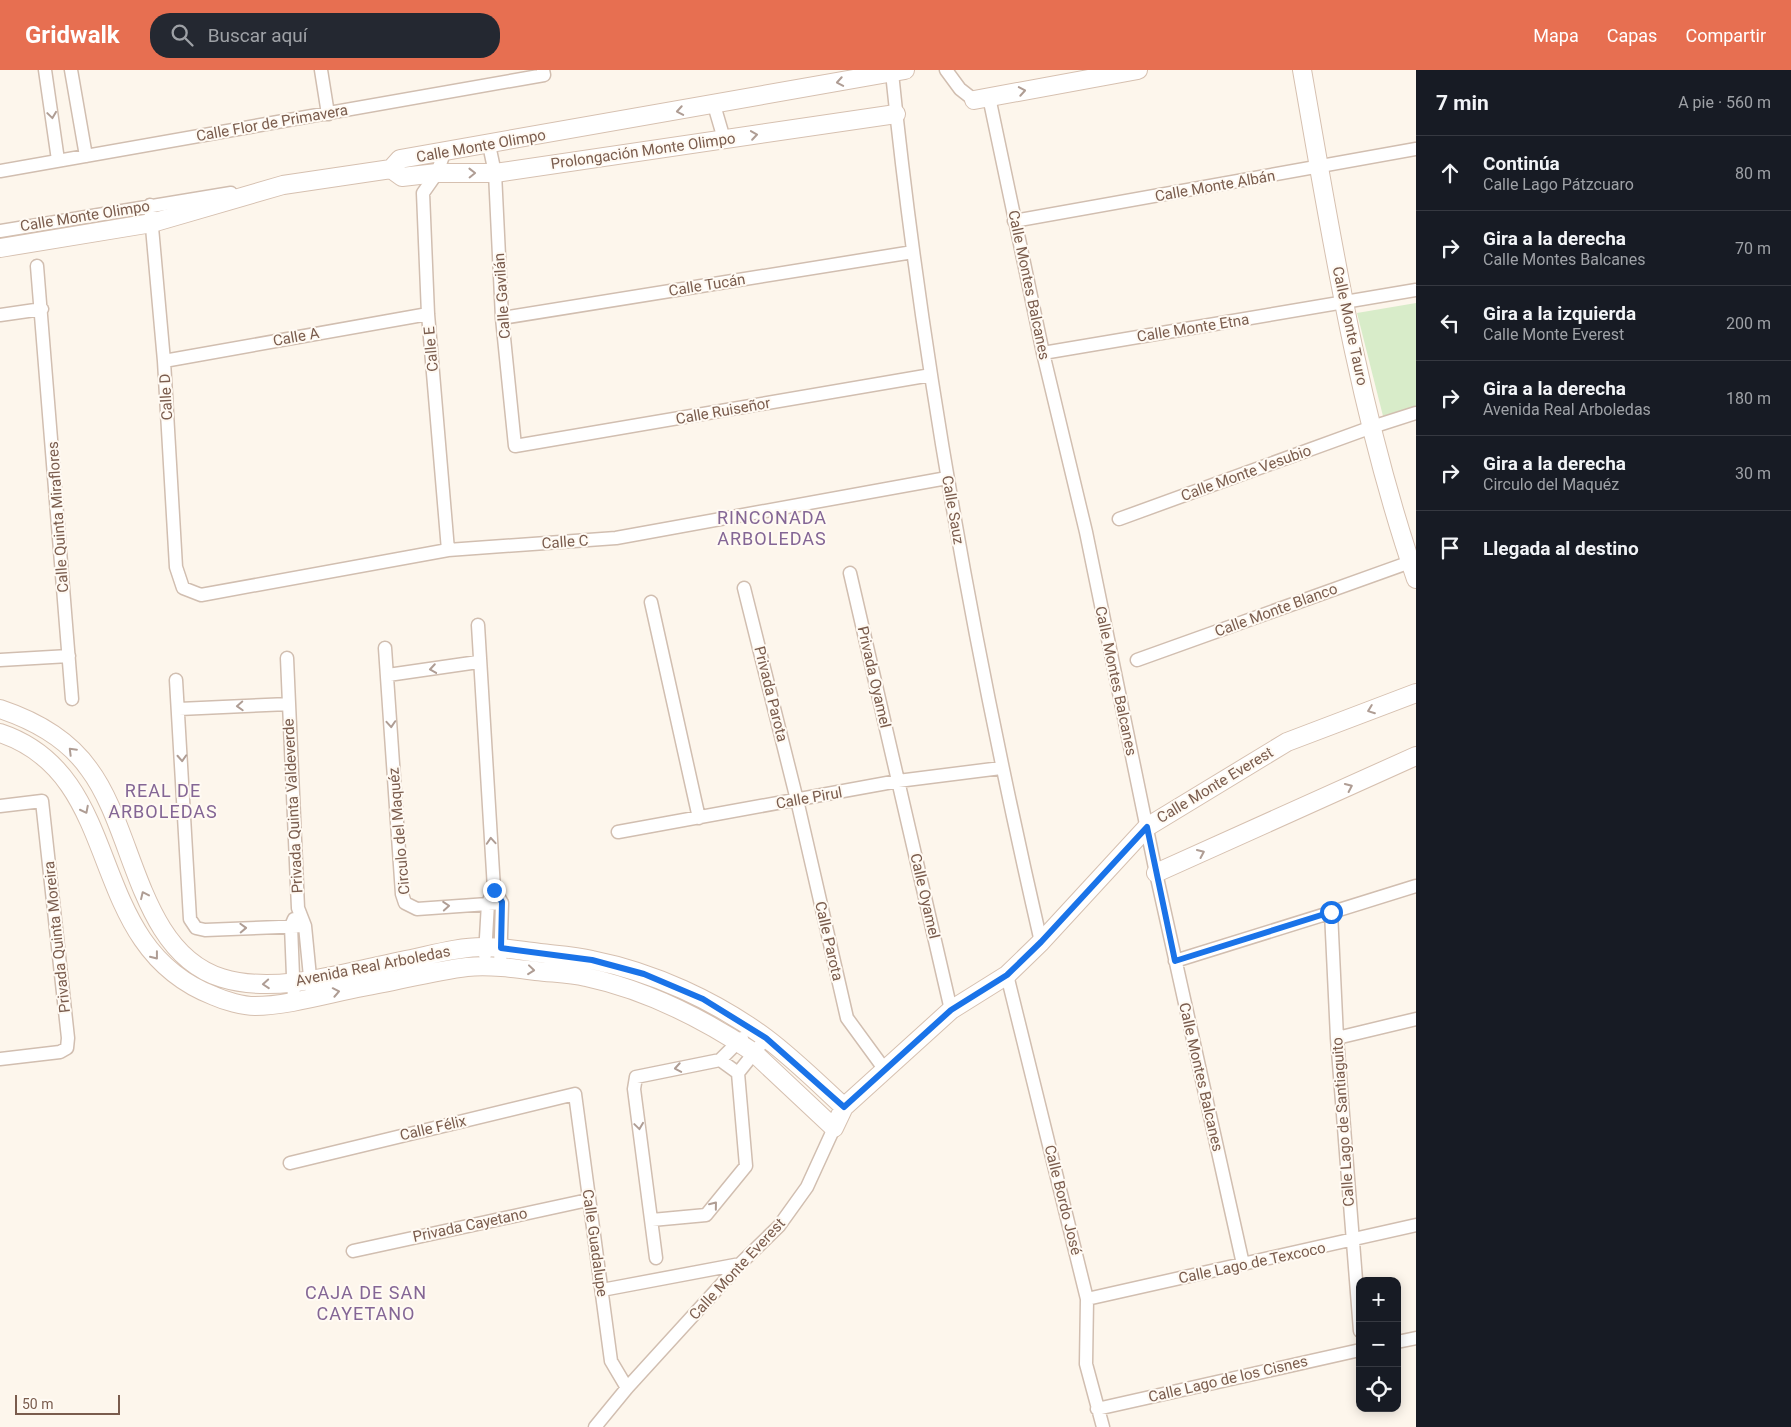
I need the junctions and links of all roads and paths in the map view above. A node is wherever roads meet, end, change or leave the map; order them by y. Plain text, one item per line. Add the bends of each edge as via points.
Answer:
1 (45, 70) edge
2 (71, 70) edge
3 (320, 70) edge
4 (946, 70) edge
5 (1138, 70) edge
6 (1302, 70) edge
7 (898, 71) edge
8 (544, 73) edge
9 (982, 98) junction
10 (714, 105) junction
11 (328, 114) junction
12 (896, 114) junction
13 (724, 139) junction
14 (489, 145) junction
15 (1416, 149) edge
16 (444, 153) junction
17 (86, 156) junction
18 (58, 160) junction
19 (1319, 168) junction
20 (391, 169) junction
21 (0, 171) edge
22 (495, 173) junction
23 (437, 174) junction
24 (151, 214) junction
25 (1014, 221) junction
26 (66, 228) junction
27 (0, 230) edge
28 (0, 248) edge
29 (913, 252) junction
30 (37, 266) dead end
31 (1416, 290) edge
32 (1342, 303) junction
33 (42, 309) junction
34 (428, 314) junction
35 (0, 315) edge
36 (502, 318) junction
37 (1043, 353) junction
38 (164, 361) junction
39 (931, 375) junction
40 (1416, 414) edge
41 (1372, 427) junction
42 (515, 446) joint
43 (947, 478) junction
44 (1120, 519) dead end
45 (448, 550) junction
46 (1414, 567) edge
47 (850, 573) dead end
48 (183, 588) joint
49 (744, 588) dead end
50 (651, 602) dead end
51 (478, 624) dead end
52 (386, 648) dead end
53 (69, 656) junction
54 (287, 658) dead end
55 (0, 660) edge
56 (1137, 660) dead end
57 (478, 662) junction
58 (388, 675) junction
59 (176, 680) dead end
60 (1416, 692) edge
61 (72, 699) dead end
62 (288, 704) junction
63 (0, 709) edge
64 (179, 710) junction
65 (0, 733) edge
66 (1416, 756) edge
67 (1001, 768) junction
68 (898, 781) junction
69 (797, 800) junction
70 (0, 806) edge
71 (699, 818) junction
72 (1147, 827) junction
73 (618, 832) dead end
74 (1156, 873) junction
75 (1416, 886) edge
76 (494, 890) junction
77 (502, 902) junction
78 (488, 903) junction
79 (298, 908) junction
80 (1331, 912) junction
81 (291, 926) junction
82 (305, 926) junction
83 (1041, 942) junction
84 (493, 947) junction
85 (1175, 961) junction
86 (493, 967) junction
87 (1007, 975) junction
88 (302, 980) junction
89 (312, 997) junction
90 (294, 1000) junction
91 (951, 1010) junction
92 (1416, 1019) edge
93 (750, 1028) junction
94 (766, 1038) junction
95 (1337, 1038) junction
96 (746, 1047) junction
97 (0, 1059) edge
98 (720, 1060) junction
99 (885, 1070) junction
100 (738, 1073) junction
101 (575, 1094) joint
102 (844, 1107) junction
103 (834, 1128) junction
104 (290, 1163) dead end
105 (588, 1200) junction
106 (652, 1220) junction
107 (1416, 1225) edge
108 (1352, 1241) junction
109 (353, 1251) dead end
110 (656, 1258) dead end
111 (740, 1264) junction
112 (1243, 1264) junction
113 (602, 1290) junction
114 (1087, 1299) junction
115 (1359, 1322) edge
116 (1416, 1338) edge
117 (1401, 1341) edge
118 (1356, 1351) edge
119 (626, 1388) junction
120 (1097, 1409) junction
121 (595, 1427) edge
122 (1103, 1427) edge

1 -> 18 street
2 - 17 street
3 - 11 street
4 - 9 street via 960,89
9 -> 5 main road
6 - 19 main road, Calle Monte Tauro
7 -> 10 main road, Calle Monte Olimpo
7 - 12 street, Calle Sauz
8 - 11 street, Calle Flor de Primavera
9 - 25 street, Calle Montes Balcanes
10 - 13 street
10 -> 14 main road, Calle Monte Olimpo
11 - 17 street, Calle Flor de Primavera
13 -> 12 main road, Prolongación Monte Olimpo
12 - 29 street, Calle Sauz
13 - 22 main road, Prolongación Monte Olimpo
14 - 16 main road, Calle Monte Olimpo
14 - 22 street, Calle Gavilán
15 - 19 street, Calle Monte Albán
16 - 20 main road, Calle Monte Olimpo via 400,159
16 - 23 street, Calle E
17 - 18 street, Calle Flor de Primavera
18 - 21 street, Calle Flor de Primavera
19 - 25 street, Calle Monte Albán
19 - 32 main road, Calle Monte Tauro
20 - 23 main road, Prolongación Monte Olimpo via 402,177
20 - 24 main road, Calle Monte Olimpo via 283,185
23 -> 22 main road, Prolongación Monte Olimpo
22 - 36 street, Calle Gavilán
23 - 34 street, Calle E via 423,193
24 - 26 main road
24 - 38 street, Calle D
25 - 37 street, Calle Montes Balcanes
26 - 27 street, Calle Monte Olimpo
26 - 28 main road
29 - 36 street, Calle Tucán
29 - 39 street, Calle Sauz
30 - 33 street, Calle Quinta Miraflores
31 - 32 street, Calle Monte Etna
32 - 37 street, Calle Monte Etna
32 - 41 main road, Calle Monte Tauro
33 - 35 street
33 - 53 street, Calle Quinta Miraflores
34 - 38 street, Calle A
34 - 45 street, Calle E
36 - 42 street, Calle Gavilán
37 - 72 street, Calle Montes Balcanes via 1086,532
38 - 48 street, Calle D via 176,566
39 - 42 street, Calle Ruiseñor
39 - 43 street, Calle Sauz
40 - 41 street, Calle Monte Vesubio
41 - 44 street, Calle Monte Vesubio
41 - 46 main road, Calle Monte Tauro
43 - 45 street, Calle C via 616,538
43 - 67 street, Calle Sauz
45 - 48 street, Calle C via 201,595
46 - 56 street, Calle Monte Blanco
47 - 68 street, Privada Oyamel
49 - 69 street, Privada Parota
50 - 71 street
51 - 57 street
52 - 58 street, Circulo del Maquéz
53 - 55 street
53 - 61 street, Calle Quinta Miraflores
54 - 62 street, Privada Quinta Valdeverde
57 -> 58 street
76 -> 57 street
58 -> 78 street, Circulo del Maquéz via 405,903 417,908
59 - 64 street
60 -> 72 main road, Calle Monte Everest via 1287,742
62 -> 64 street, Privada Quinta Valdeverde
62 - 79 street, Privada Quinta Valdeverde
88 -> 63 main road, Avenida Real Arboledas via 258,984 221,978 189,961 163,930 143,895 112,810 89,768 59,738 24,717
64 -> 81 street via 190,919 196,928 205,930
65 -> 90 main road via 17,738 36,750 75,790 133,927 162,964 188,984 216,997 254,1006
74 -> 66 main road
67 - 68 street, Calle Pirul
67 - 83 street, Calle Sauz
68 - 69 street, Calle Pirul
68 - 91 street, Calle Oyamel
69 - 71 street, Calle Pirul
69 - 99 street, Calle Parota via 847,1018
70 - 97 street, Privada Quinta Moreira via 42,801 68,1038 67,1048 60,1052
71 - 73 street, Calle Pirul
72 - 74 street, Calle Montes Balcanes
72 - 83 main road, Calle Monte Everest
74 - 85 street, Calle Montes Balcanes
75 - 80 street
76 - 77 street
76 - 78 street
77 - 78 street, Circulo del Maquéz
77 - 84 street
78 - 84 street
79 - 81 street, Privada Quinta Valdeverde
79 - 82 street, Privada Quinta Valdeverde
80 - 85 street
80 - 95 street, Calle Lago de Santiaguito
81 - 82 street
81 - 88 street, Privada Quinta Valdeverde
82 - 88 street, Privada Quinta Valdeverde
83 - 87 main road, Calle Monte Everest
84 - 86 street
84 - 88 main road, Avenida Real Arboledas via 470,948
84 - 93 main road, Avenida Real Arboledas via 592,960 644,974 703,999
85 - 112 street, Calle Montes Balcanes
89 -> 86 main road via 466,968
86 -> 96 main road via 586,976 635,991 690,1013
87 - 91 main road, Calle Monte Everest
87 - 114 street, Calle Bordo José
88 - 89 street, Privada Quinta Valdeverde
88 - 90 street, Privada Quinta Valdeverde
89 - 90 main road
91 - 99 main road, Calle Monte Everest
92 - 95 street
93 - 94 main road, Avenida Real Arboledas
93 - 96 street
94 - 96 street
94 - 102 main road, Avenida Real Arboledas
95 - 108 street, Calle Lago de Santiaguito
96 - 98 street
96 - 100 street
96 - 103 main road
98 - 100 street
98 -> 106 street via 636,1077 634,1088
99 - 102 main road, Calle Monte Everest
106 -> 100 street via 706,1215 746,1166
101 - 104 street, Calle Félix
101 - 105 street, Calle Guadalupe
102 - 103 main road, Calle Monte Everest
103 - 111 street, Calle Monte Everest via 807,1187 779,1226
105 - 109 street, Privada Cayetano
105 - 113 street, Calle Guadalupe
106 - 110 street
107 - 108 street, Calle Lago de Texcoco
108 - 112 street, Calle Lago de Texcoco
108 - 115 street, Calle Lago de Santiaguito
111 - 113 street
111 - 119 street, Calle Monte Everest
112 - 114 street, Calle Lago de Texcoco
113 - 119 street, Calle Guadalupe via 610,1361
114 - 120 street, Calle Bordo José via 1086,1364
116 - 117 street
118 - 120 street, Calle Lago de los Cisnes
119 - 121 street, Calle Monte Everest
120 - 122 street, Calle Bordo José

